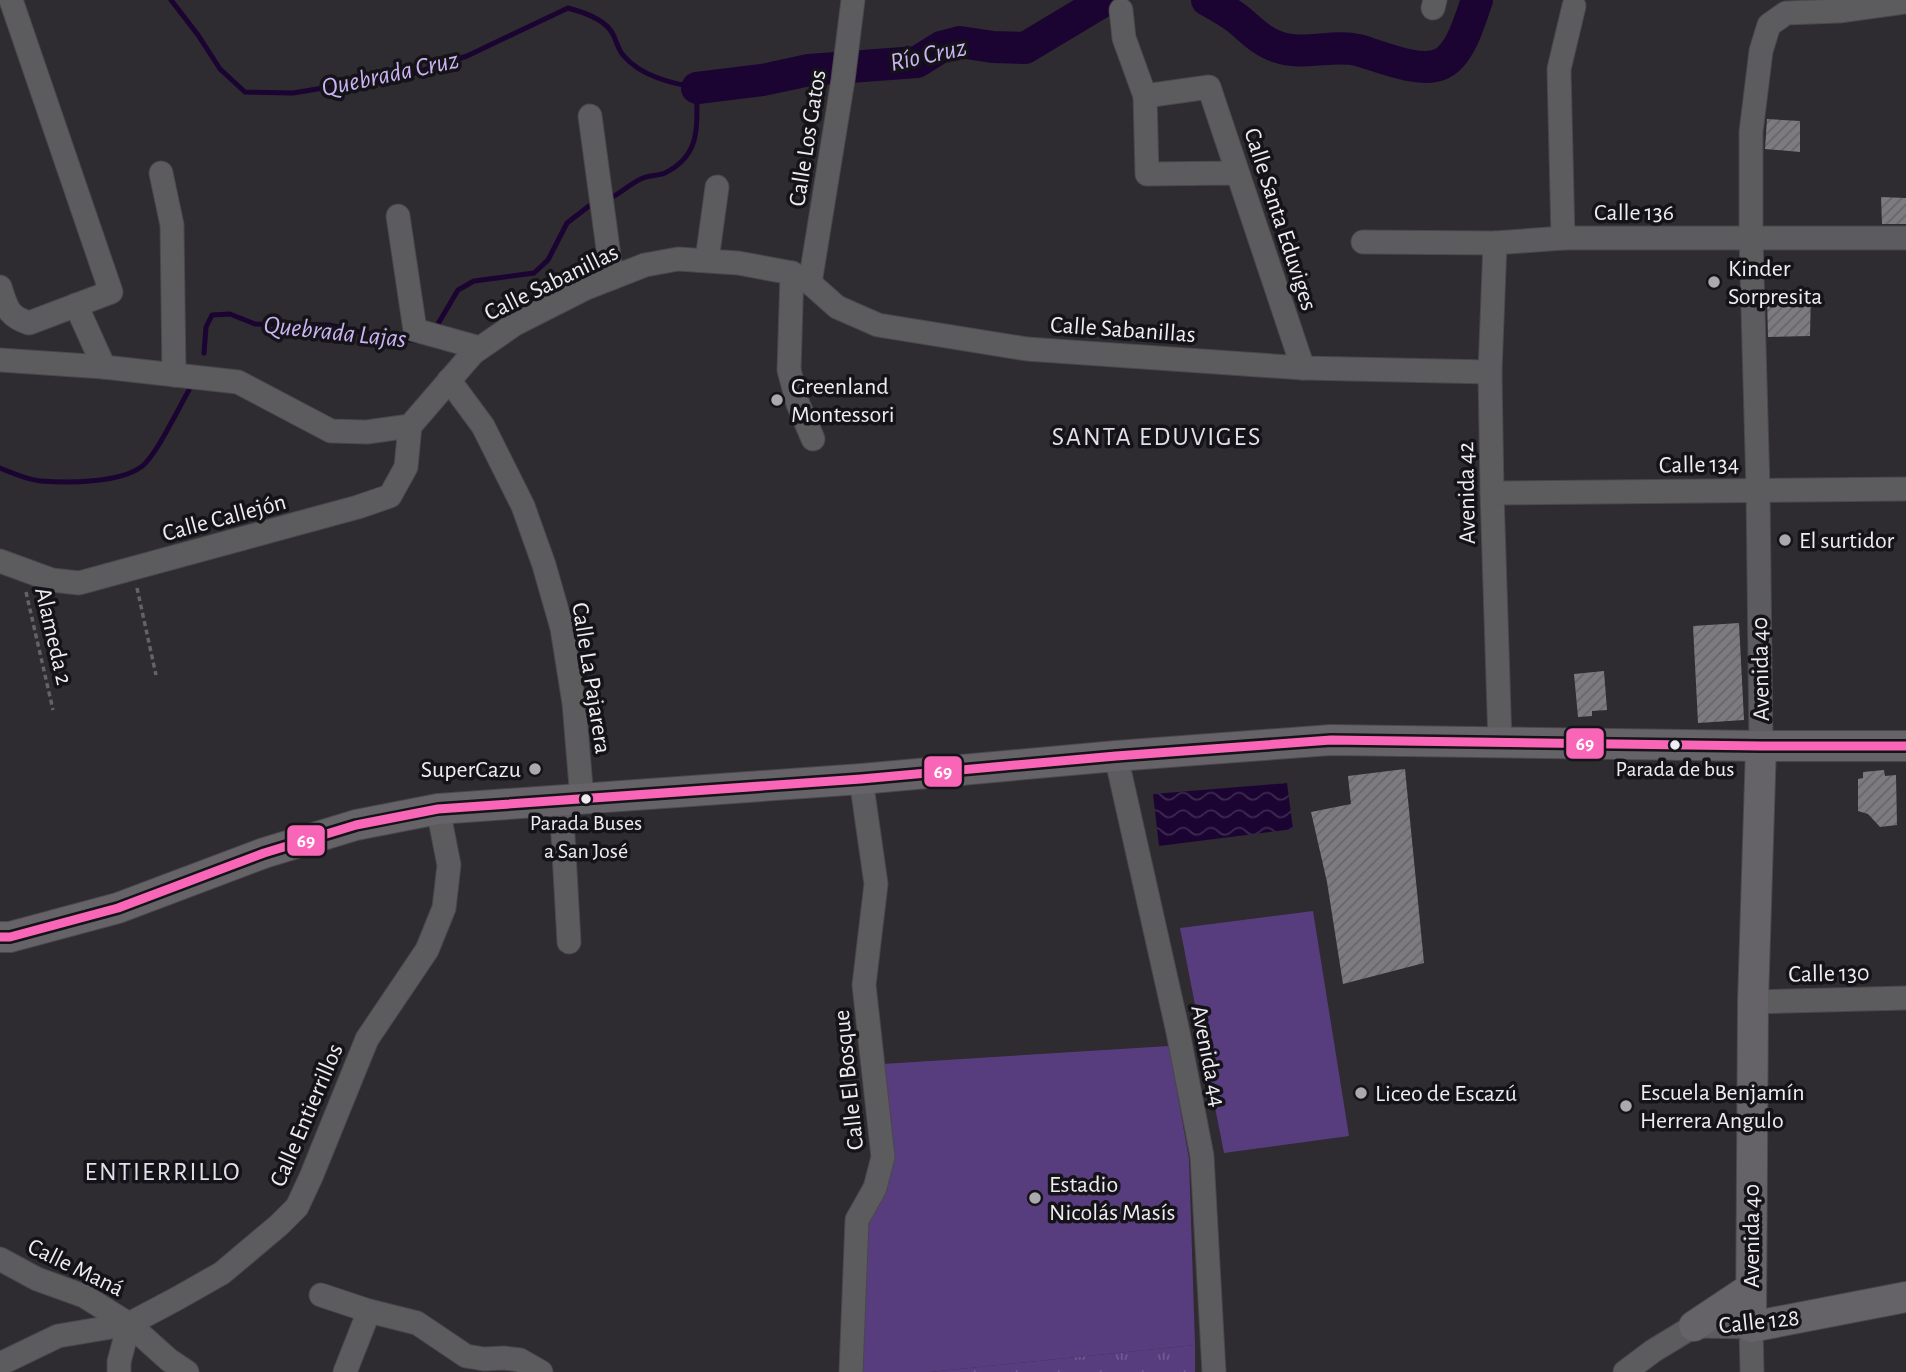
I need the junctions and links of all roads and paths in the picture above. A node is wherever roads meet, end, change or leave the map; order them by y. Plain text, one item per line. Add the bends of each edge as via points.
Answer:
1 (11, 0) edge
2 (853, 0) edge
3 (1902, 2) edge
4 (1574, 6) dead end
5 (1121, 10) dead end
6 (1145, 96) junction
7 (590, 116) dead end
8 (161, 173) dead end
9 (1237, 173) junction
10 (717, 187) dead end
11 (398, 216) dead end
12 (1751, 237) junction
13 (1563, 238) junction
14 (1906, 238) edge
15 (1363, 242) dead end
16 (1495, 243) junction
17 (707, 260) junction
18 (612, 278) junction
19 (801, 278) junction
20 (0, 286) edge
21 (76, 305) junction
22 (480, 348) junction
23 (0, 360) edge
24 (104, 367) junction
25 (1303, 368) junction
26 (1490, 372) junction
27 (174, 375) junction
28 (449, 380) junction
29 (410, 426) junction
30 (813, 439) dead end
31 (1758, 489) junction
32 (1906, 489) edge
33 (1492, 493) junction
34 (11, 565) edge
35 (133, 569) junction
36 (156, 675) dead end
37 (53, 710) dead end
38 (1500, 742) junction
39 (1761, 746) junction
40 (1906, 746) edge
41 (1116, 756) junction
42 (861, 779) junction
43 (572, 799) junction
44 (438, 809) junction
45 (0, 937) edge
46 (569, 942) dead end
47 (1906, 998) edge
48 (1753, 1002) junction
49 (0, 1259) edge
50 (1751, 1288) junction
51 (321, 1296) dead end
52 (1906, 1297) edge
53 (369, 1311) junction
54 (129, 1324) junction
55 (1694, 1326) junction
56 (1751, 1326) junction
57 (1651, 1362) edge
58 (0, 1364) edge
59 (119, 1372) edge
60 (187, 1372) edge
61 (345, 1372) edge
62 (540, 1372) edge
63 (851, 1372) edge
64 (1213, 1372) edge
65 (1625, 1372) edge
66 (1752, 1372) edge

1 - 21 street via 111,292
2 - 19 street, Calle Los Gatos via 843,80
3 - 12 street, Avenida 40 via 1786,13 1769,25 1761,51 1751,132
4 - 13 street via 1559,69
5 - 6 street via 1124,38
6 - 9 street, Calle Santa Eduviges via 1209,87
6 - 9 street via 1147,174
7 - 18 street
8 - 27 street via 172,225
9 - 25 street, Calle Santa Eduviges
10 - 17 street
11 - 22 street via 415,330
12 - 13 street, Calle 136
12 - 14 street, Calle 136
12 - 31 street, Avenida 40
13 - 16 street, Calle 136
15 - 16 street, Calle 136
16 - 26 street, Avenida 42
17 - 18 street, Calle Sabanillas via 645,265
17 - 19 street, Calle Sabanillas
18 - 22 street, Calle Sabanillas via 515,324
19 - 25 street, Calle Sabanillas via 837,307 878,325 1027,349
19 - 30 street, Calle Los Gatos via 789,370
20 - 21 street via 8,310 29,323
21 - 24 street
22 - 28 street, Calle Sabanillas
23 - 24 street
24 - 27 street
25 - 26 street, Calle Sabanillas
26 - 33 street, Avenida 42
27 - 29 street via 238,383 331,431
28 - 29 street, Calle Sabanillas
28 - 43 street, Calle La Pajarera via 483,426 523,506 544,565 564,640 574,703
29 - 35 street, Calle Callejón via 406,467 390,496
31 - 32 street, Calle 134
31 - 33 street, Calle 134
31 - 39 street, Avenida 40
33 - 38 street, Avenida 42
34 - 35 street, Calle Callejón via 52,580 79,583
34 - 37 path, Alameda 2
35 - 36 path
38 - 39 main road
38 - 41 main road via 1331,740
39 - 40 main road
39 - 48 main road, Avenida 40
41 - 42 main road
41 - 64 street, Avenida 44 via 1202,1156
42 - 43 main road
42 - 63 street, Calle El Bosque via 876,884 864,985 883,1157 876,1188 857,1220
43 - 44 main road
43 - 46 street, Calle La Pajarera
44 - 45 main road via 356,825 264,853 118,908
44 - 54 street, Calle Entierrillos via 449,865 444,908 427,950 367,1039 296,1207 222,1273
47 - 48 street, Calle 130
48 - 50 main road, Avenida 40
49 - 54 street, Calle Maná via 84,1296
50 - 55 main road
50 - 56 main road, Avenida 40
51 - 53 street
52 - 56 main road, Calle 128
53 - 61 street
53 - 62 street via 417,1322 466,1356 520,1360
54 - 58 street, Calle Entierrillos via 58,1336
54 - 59 street
54 - 60 street, Calle Maná
55 - 56 street, Calle 128
55 - 57 street, Calle 128
56 - 66 street, Avenida 40
57 - 65 street, Calle 128

